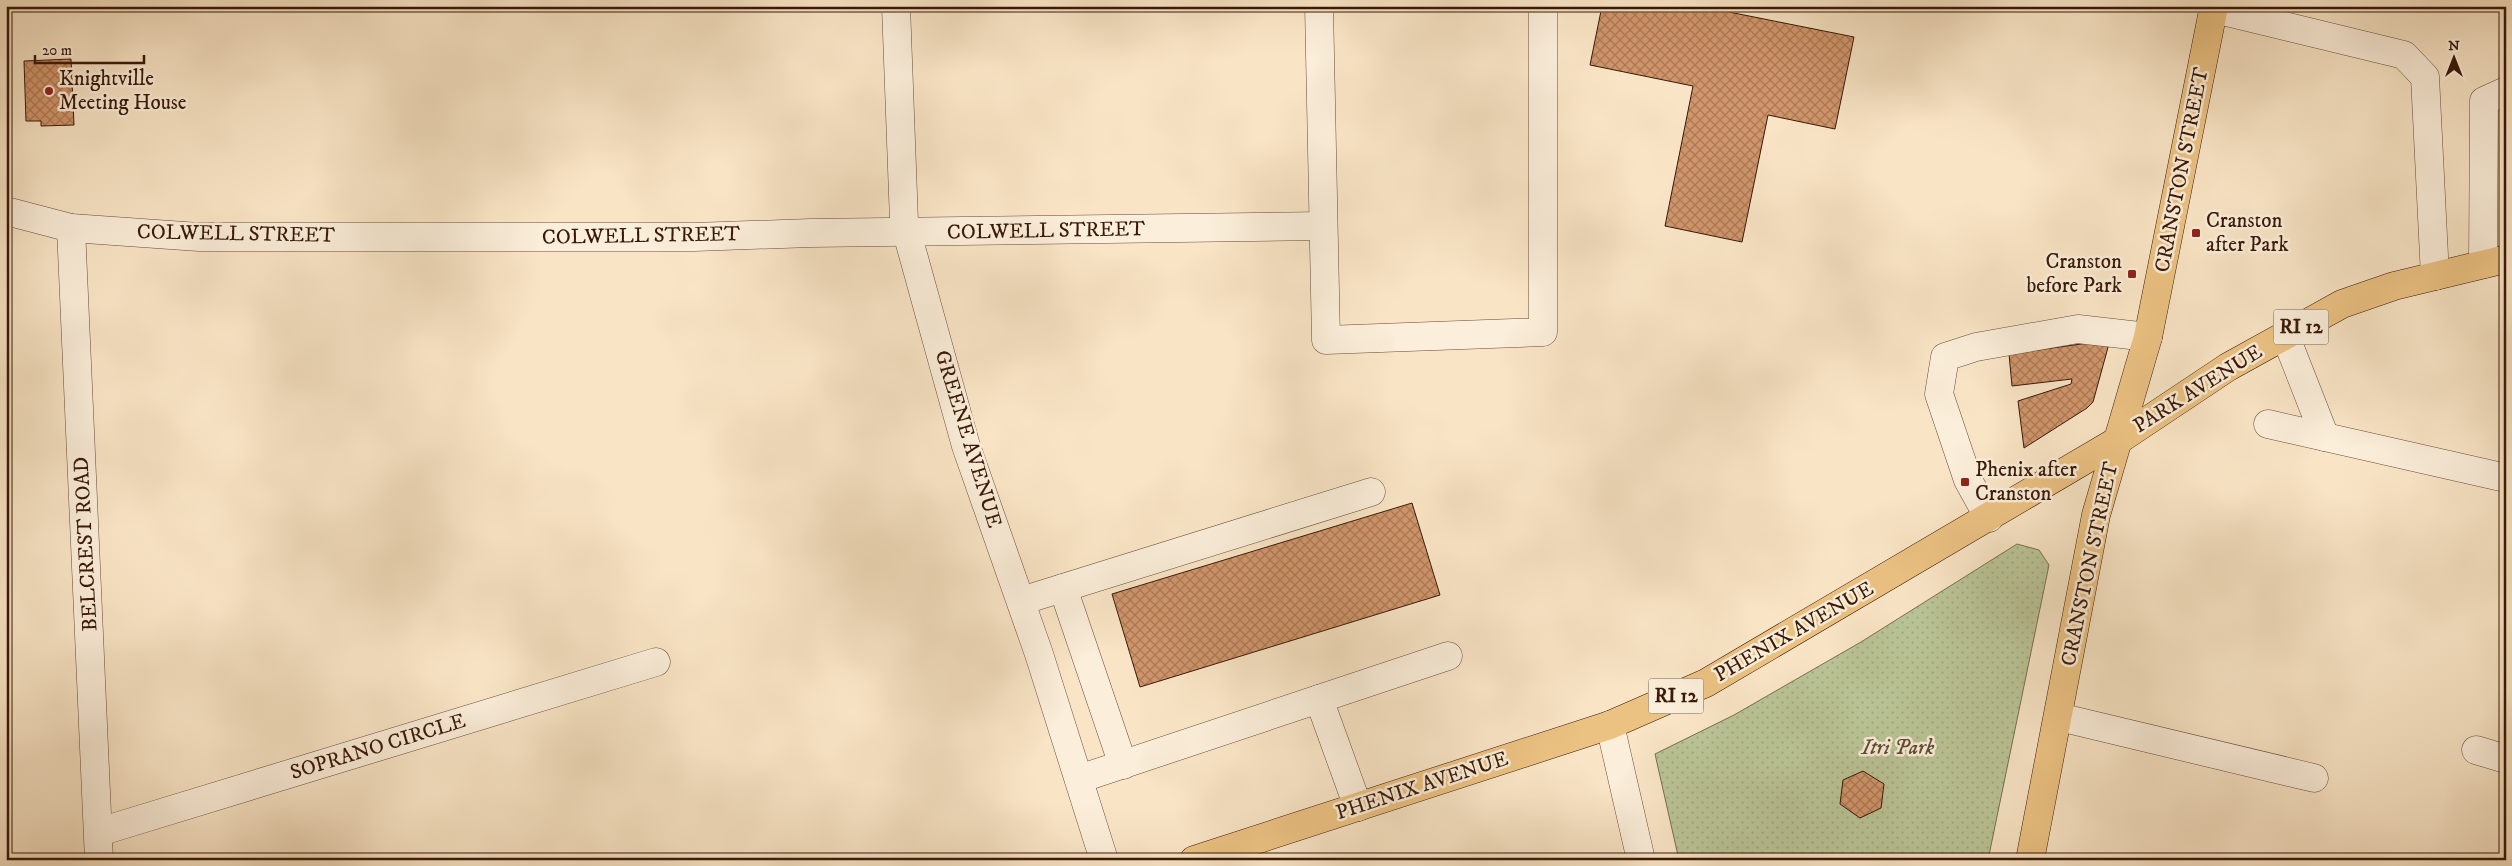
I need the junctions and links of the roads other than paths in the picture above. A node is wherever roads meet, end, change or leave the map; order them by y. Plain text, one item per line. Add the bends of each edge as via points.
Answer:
1 (896, 6) edge
2 (1319, 6) edge
3 (1543, 6) edge
4 (2214, 8) edge
5 (2506, 91) edge
6 (6, 211) edge
7 (1322, 226) junction
8 (72, 228) junction
9 (907, 233) junction
10 (2494, 261) edge
11 (2435, 276) junction
12 (2285, 335) junction
13 (2148, 337) junction
14 (2268, 424) dead end
15 (2325, 437) junction
16 (2117, 440) junction
17 (2506, 478) edge
18 (1371, 492) dead end
19 (1989, 518) junction
20 (1063, 588) junction
21 (1021, 601) junction
22 (1448, 656) dead end
23 (656, 662) dead end
24 (1319, 699) junction
25 (2059, 717) junction
26 (1610, 725) junction
27 (2476, 750) dead end
28 (2506, 759) edge
29 (1123, 765) junction
30 (2314, 778) dead end
31 (1079, 779) junction
32 (1358, 807) junction
33 (99, 832) junction
34 (99, 860) edge
35 (1104, 860) edge
36 (1194, 860) edge
37 (1641, 860) edge
38 (2030, 860) edge

1 - 9 street, GREENE AVENUE
2 - 7 street
3 - 7 street via 1543,332 1326,340
4 - 11 street via 2404,55 2425,77
4 - 13 main road, CRANSTON STREET
5 - 10 street via 2484,102
6 - 8 street, COLWELL STREET
7 - 9 street, COLWELL STREET
8 - 9 street, COLWELL STREET via 199,237 694,237
8 - 33 street, BELCREST ROAD
9 - 21 street, GREENE AVENUE via 966,446
10 - 11 main road, PARK AVENUE / RI 12
11 - 12 main road, PARK AVENUE / RI 12 via 2342,304
12 - 15 street
12 - 16 main road, PARK AVENUE / RI 12 via 2228,367
13 - 16 main road, CRANSTON STREET
13 - 19 street via 2078,329 1976,347 1945,357 1939,394 1968,480
14 - 15 street
15 - 17 street
16 - 19 main road, PHENIX AVENUE / RI 12
16 - 25 main road, CRANSTON STREET via 2096,515
18 - 20 street
19 - 26 main road, PHENIX AVENUE / RI 12 via 1706,683
20 - 21 street
20 - 29 street
21 - 31 street, GREENE AVENUE
22 - 24 street
23 - 33 street, SOPRANO CIRCLE
24 - 29 street
24 - 32 street
25 - 30 street
25 - 38 main road, CRANSTON STREET
26 - 32 main road, PHENIX AVENUE / RI 12
26 - 37 street
27 - 28 street
29 - 31 street
31 - 35 street, GREENE AVENUE
32 - 36 main road, PHENIX AVENUE / RI 12
33 - 34 street, BELCREST ROAD

